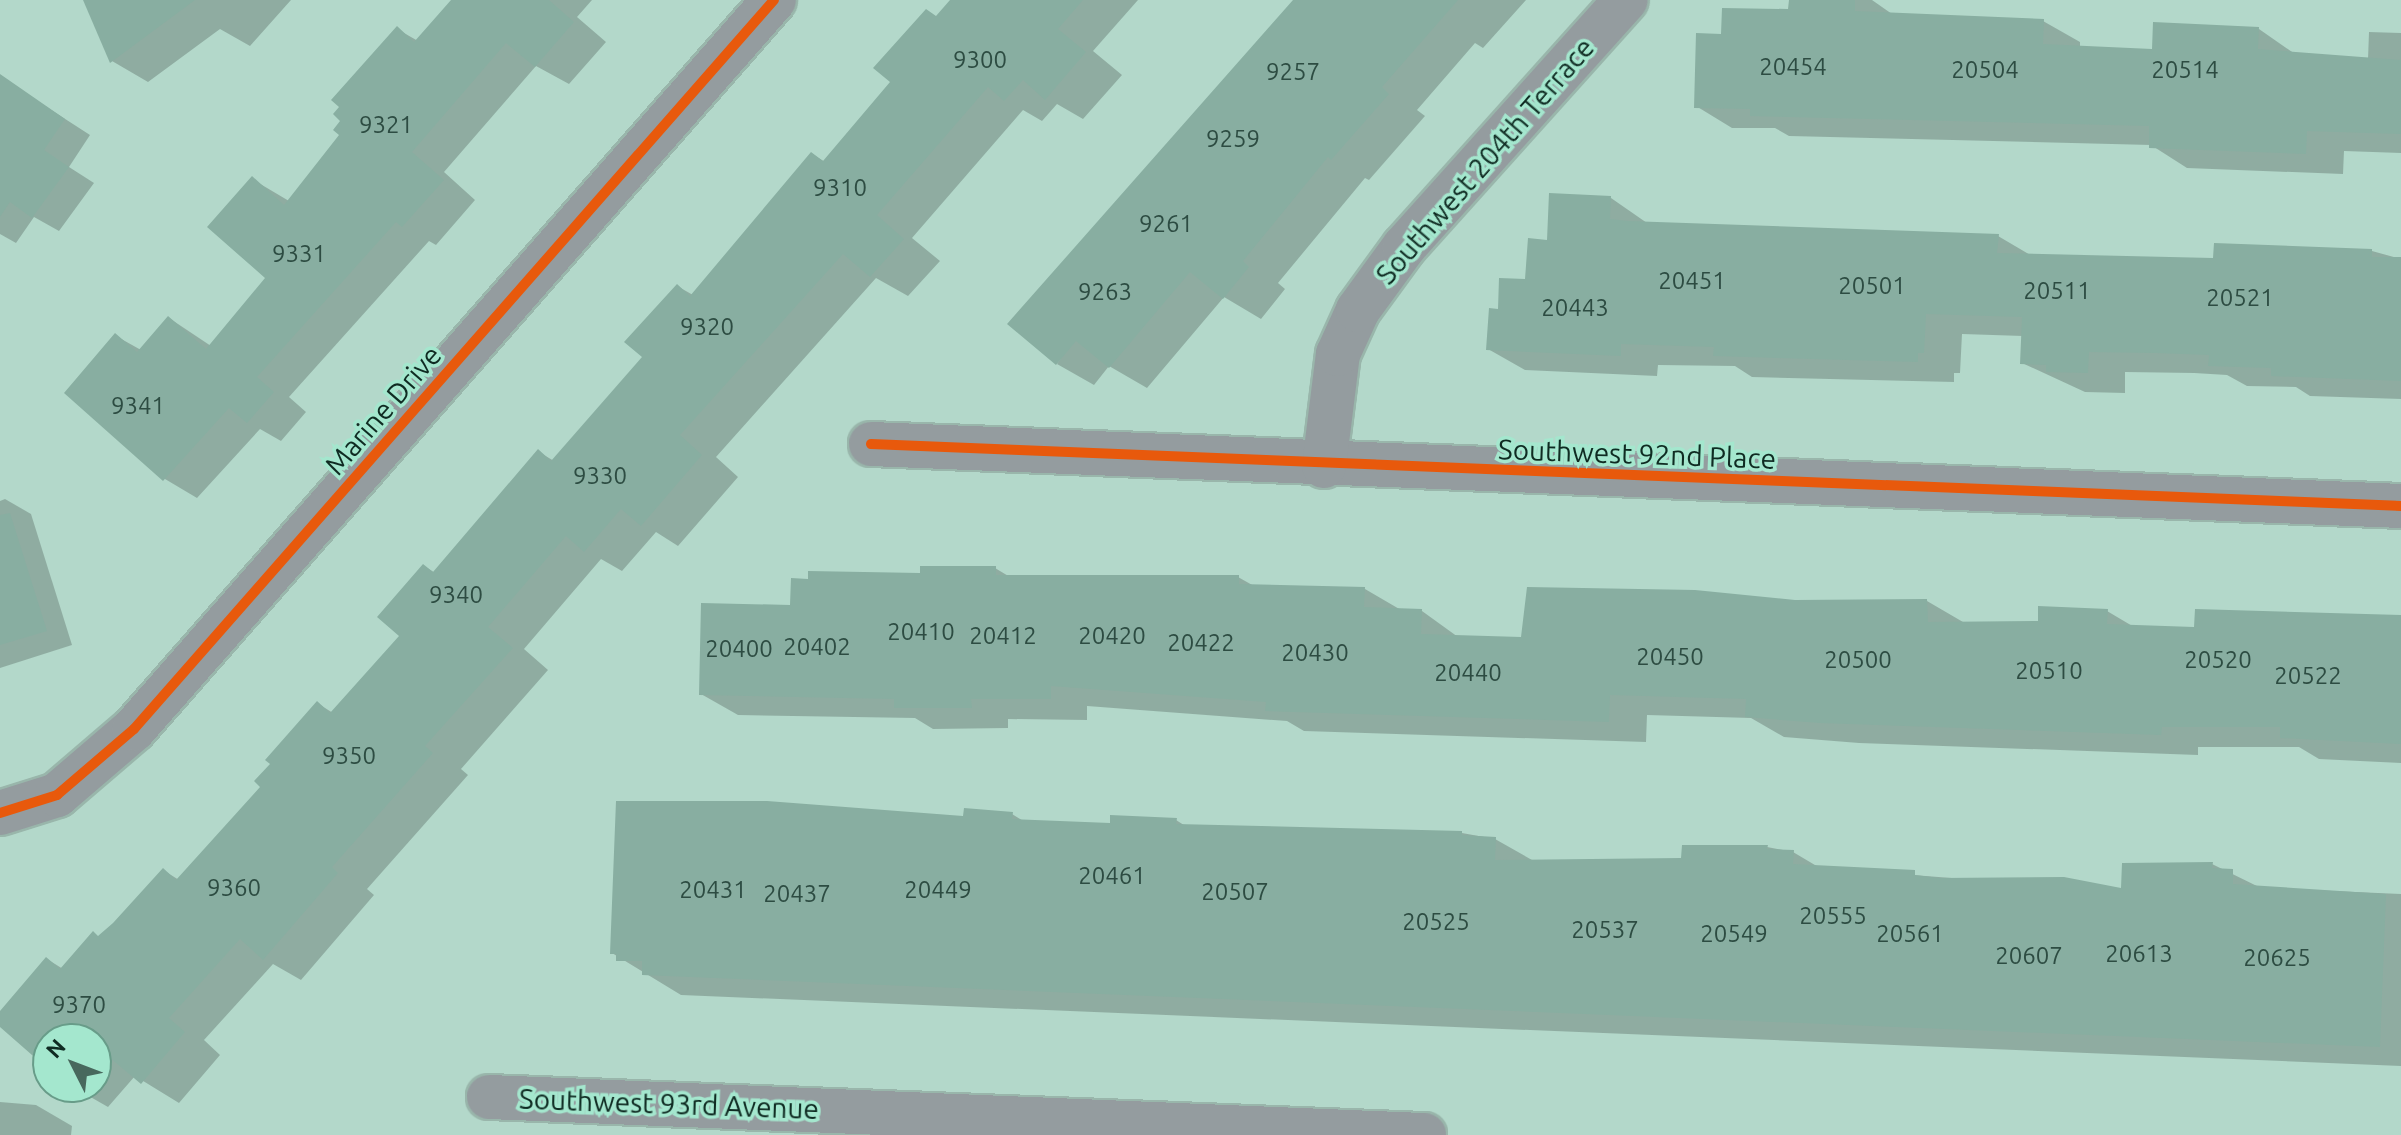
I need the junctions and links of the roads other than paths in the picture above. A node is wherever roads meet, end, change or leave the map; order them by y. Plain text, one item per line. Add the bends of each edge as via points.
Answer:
1 (774, 0) edge
2 (1626, 0) edge
3 (871, 444) dead end
4 (1324, 466) junction
5 (2401, 506) edge
6 (0, 813) edge
7 (489, 1097) dead end
8 (1424, 1135) edge

1 - 6 street, Marine Drive via 134,729 57,795
2 - 4 street, Southwest 204th Terrace via 1404,247 1358,310 1338,354
3 - 4 street, Southwest 92nd Place
4 - 5 street, Southwest 92nd Place
7 - 8 street, Southwest 93rd Avenue

